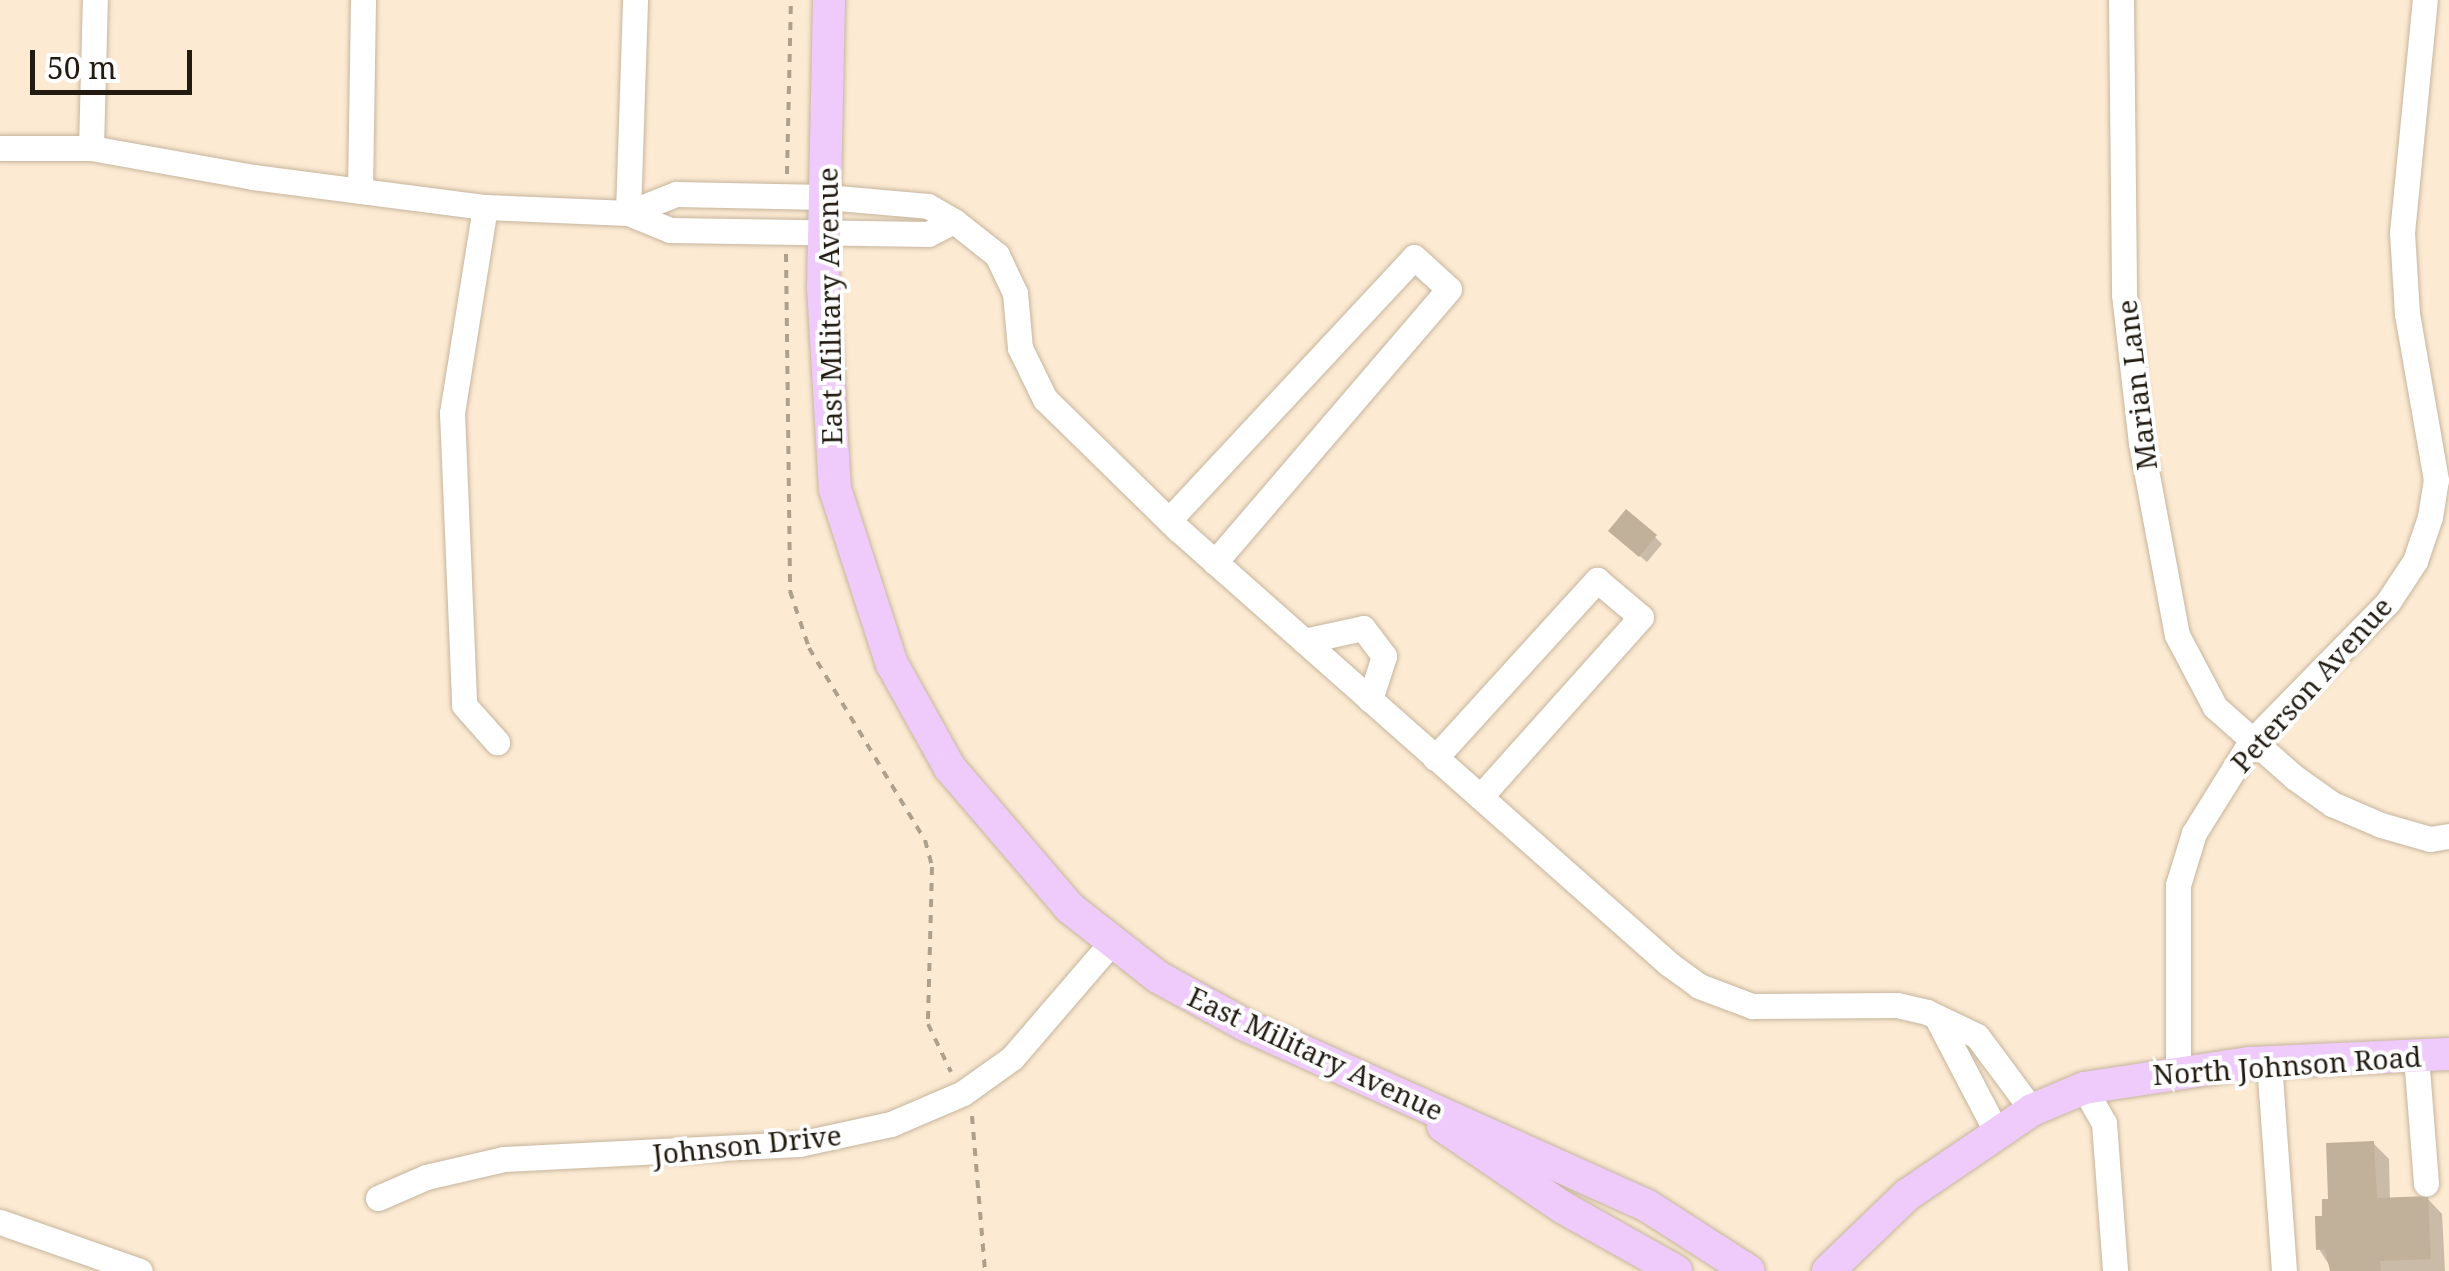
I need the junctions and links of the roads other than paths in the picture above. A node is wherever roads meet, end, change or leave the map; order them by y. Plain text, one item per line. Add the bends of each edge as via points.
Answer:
1 (95, 0) edge
2 (363, 0) edge
3 (635, 0) edge
4 (829, 0) edge
5 (2122, 0) edge
6 (2426, 0) edge
7 (0, 148) edge
8 (91, 148) junction
9 (360, 191) junction
10 (826, 197) junction
11 (485, 207) junction
12 (628, 212) junction
13 (954, 221) junction
14 (824, 233) junction
15 (2440, 518) edge
16 (1169, 520) junction
17 (1214, 562) junction
18 (1304, 641) junction
19 (1370, 700) junction
20 (497, 742) dead end
21 (2250, 743) junction
22 (1435, 758) junction
23 (1480, 797) junction
24 (2449, 836) edge
25 (1111, 942) junction
26 (1939, 1022) junction
27 (2449, 1054) edge
28 (2416, 1056) junction
29 (2269, 1062) junction
30 (2178, 1070) junction
31 (2084, 1088) junction
32 (1404, 1096) junction
33 (2032, 1110) junction
34 (1997, 1133) junction
35 (2426, 1184) dead end
36 (378, 1198) dead end
37 (0, 1222) edge
38 (140, 1271) edge
39 (1676, 1271) edge
40 (1750, 1271) edge
41 (1828, 1271) edge
42 (2114, 1271) edge
43 (2284, 1271) edge

1 - 8 street
2 - 9 street
3 - 12 street
4 - 10 main road, East Military Avenue
5 - 21 street, Marian Lane via 2124,294 2162,571 2193,676
6 - 15 street, Peterson Avenue via 2402,232 2406,314
7 - 8 street
8 - 9 street
9 - 11 street
10 - 12 street via 676,194
10 - 13 street via 928,206
10 - 14 main road, East Military Avenue
11 - 12 street
11 - 20 street via 452,413 464,705
12 - 14 street via 670,230
13 - 14 street via 928,234
13 - 16 street via 997,255 1015,293 1020,348 1046,399
14 - 25 main road, East Military Avenue via 828,440 850,551 870,610 918,718 950,768 1028,867
15 - 21 street, Peterson Avenue via 2388,602
16 - 17 street
16 - 17 street via 1414,257 1449,289
17 - 18 street
18 - 19 street
18 - 19 street via 1363,628 1384,656
19 - 22 street
21 - 24 street, Marian Lane via 2332,804 2430,839
21 - 30 street, Peterson Avenue via 2194,833 2178,885
22 - 23 street
22 - 23 street via 1597,580 1642,616
23 - 26 street via 1699,986 1752,1006 1898,1004
25 - 32 main road, East Military Avenue via 1222,1014
25 - 36 street, Johnson Drive via 1012,1058 964,1093 891,1124 800,1144 504,1159 426,1177
26 - 33 street via 1977,1036
26 - 34 street
27 - 28 main road, North Johnson Road
28 - 29 main road, North Johnson Road
28 - 35 street
29 - 30 main road, North Johnson Road
29 - 43 street
30 - 31 main road, North Johnson Road
31 - 33 main road, North Johnson Road
31 - 42 street via 2104,1123
32 - 39 main road via 1498,1166
32 - 40 main road, East Military Avenue via 1646,1205
33 - 34 main road, North Johnson Road
34 - 41 main road, North Johnson Road via 1907,1195
37 - 38 street

